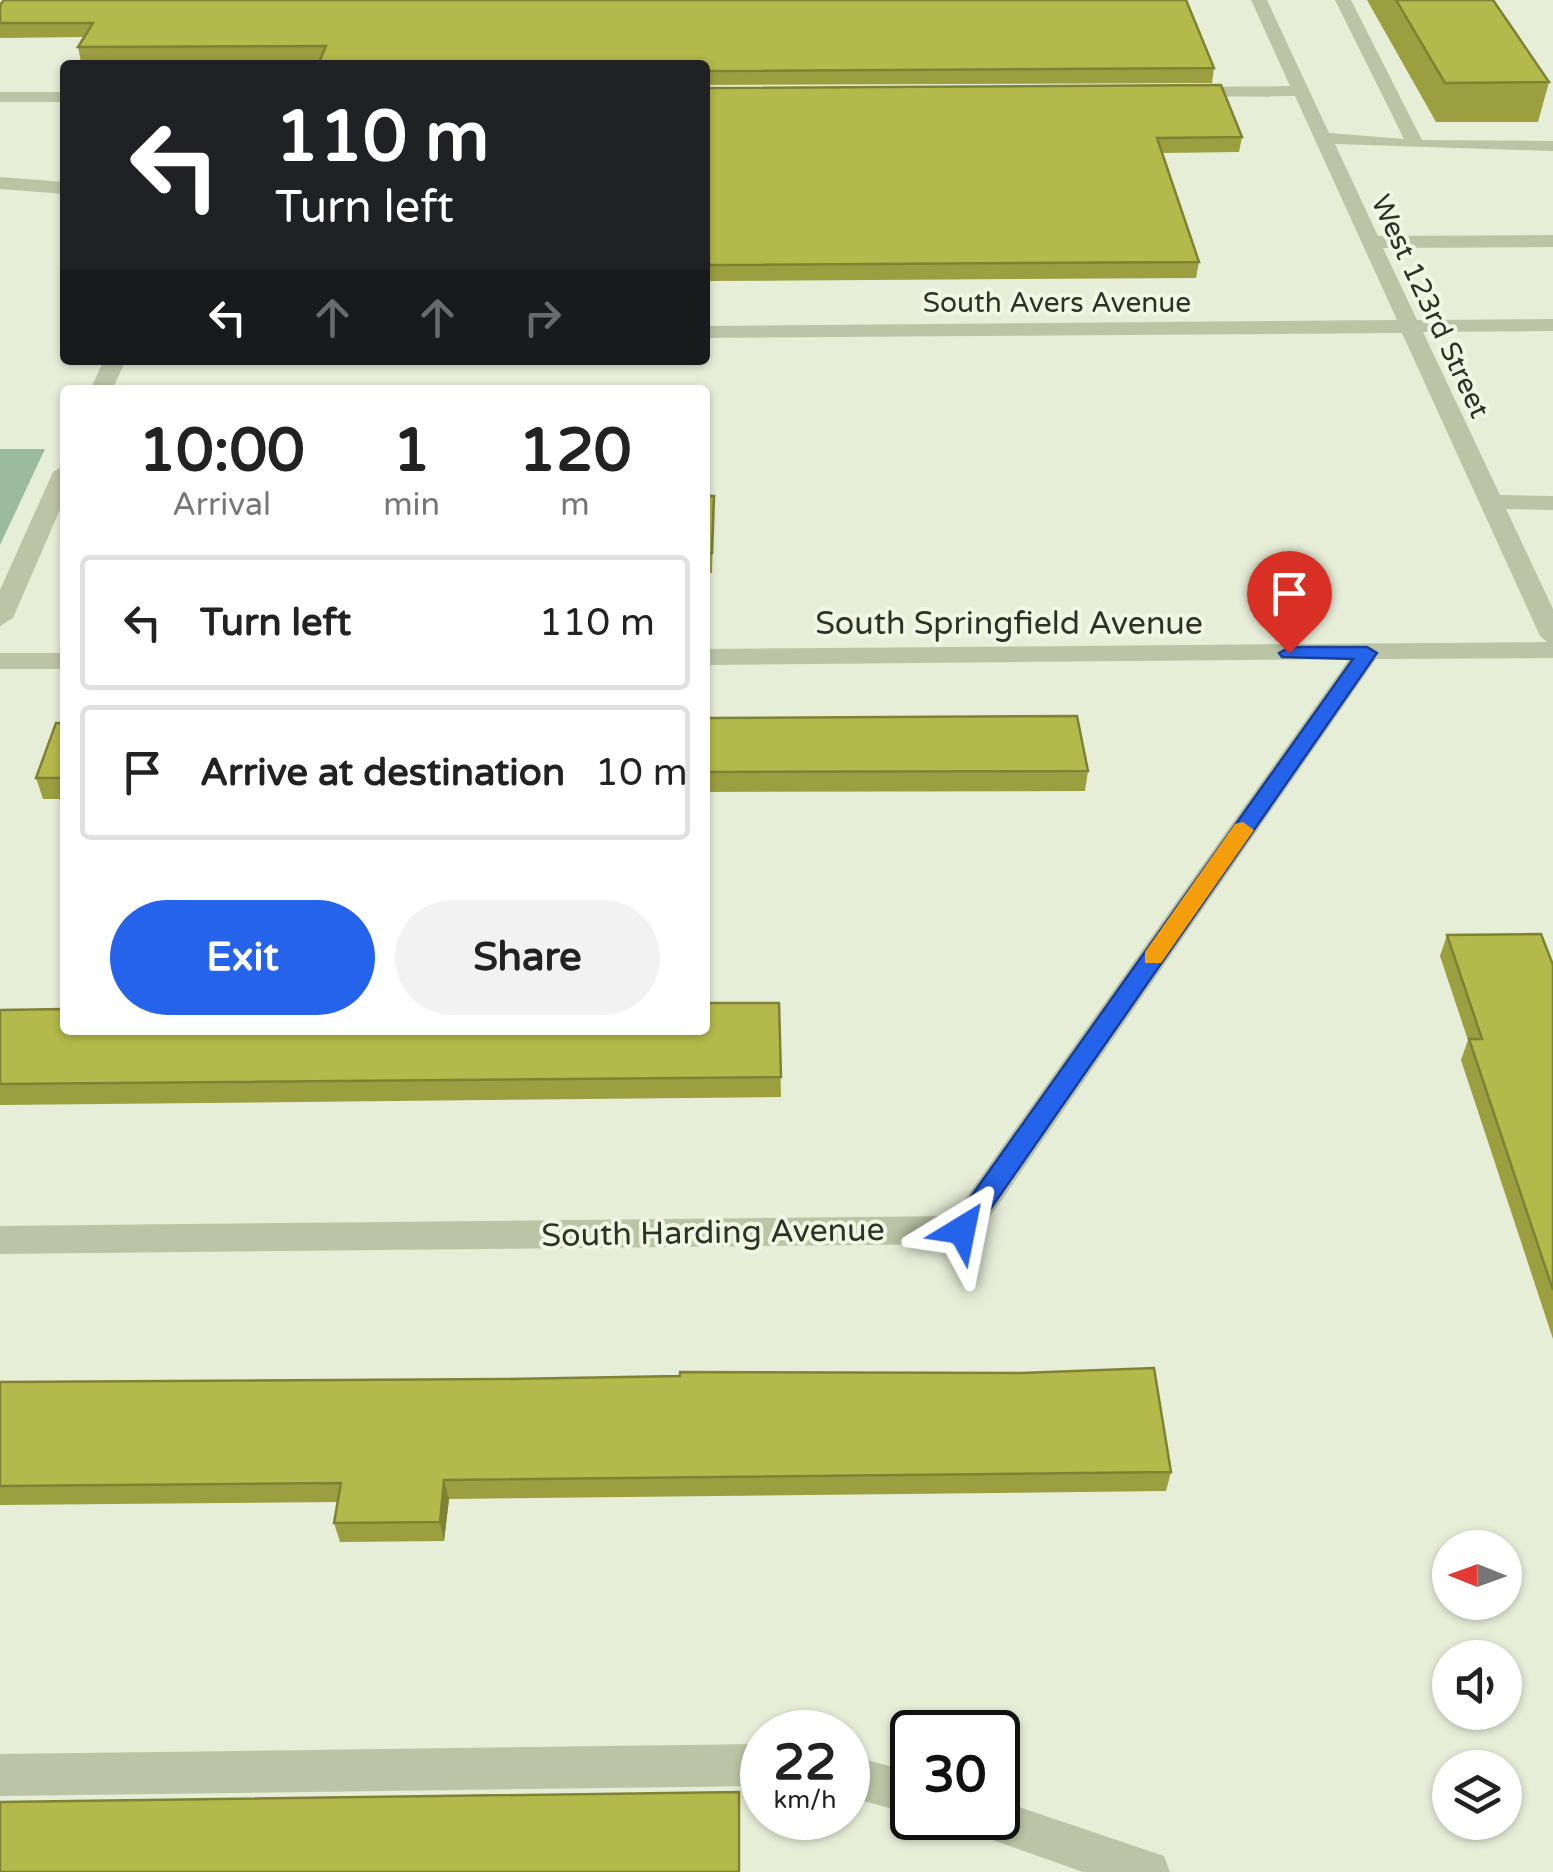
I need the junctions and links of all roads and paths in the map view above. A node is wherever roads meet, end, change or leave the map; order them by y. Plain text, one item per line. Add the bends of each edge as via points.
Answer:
1 (1259, 0) edge
2 (1342, 0) edge
3 (1301, 91) junction
4 (1162, 92) edge
5 (60, 96) edge
6 (0, 97) edge
7 (1322, 138) junction
8 (1416, 145) junction
9 (1553, 146) edge
10 (0, 183) edge
11 (60, 188) edge
12 (1553, 241) edge
13 (1370, 242) junction
14 (1553, 325) edge
15 (1410, 326) junction
16 (710, 332) edge
17 (60, 483) edge
18 (1492, 502) junction
19 (1553, 502) edge
20 (0, 618) edge
21 (1553, 636) edge
22 (1553, 650) edge
23 (1367, 653) junction
24 (710, 657) edge
25 (0, 661) edge
26 (60, 661) edge
27 (0, 1240) edge
28 (740, 1765) edge
29 (0, 1775) edge
30 (1020, 1829) edge
31 (1148, 1872) edge

1 - 3 street, West 123rd Street
2 - 8 street
3 - 4 street
3 - 7 street, West 123rd Street
5 - 6 street
7 - 8 street
7 - 13 street, West 123rd Street
8 - 9 street
10 - 11 street
12 - 13 street
13 - 15 street, West 123rd Street
14 - 15 street, South Avers Avenue
15 - 16 street, South Avers Avenue
15 - 18 street, West 123rd Street
17 - 20 street
18 - 19 street
18 - 21 street, West 123rd Street
22 - 23 street, South Springfield Avenue
23 - 24 street, South Springfield Avenue
23 - 27 street, South Harding Avenue via 962,1230
25 - 26 street
28 - 29 street
30 - 31 street

